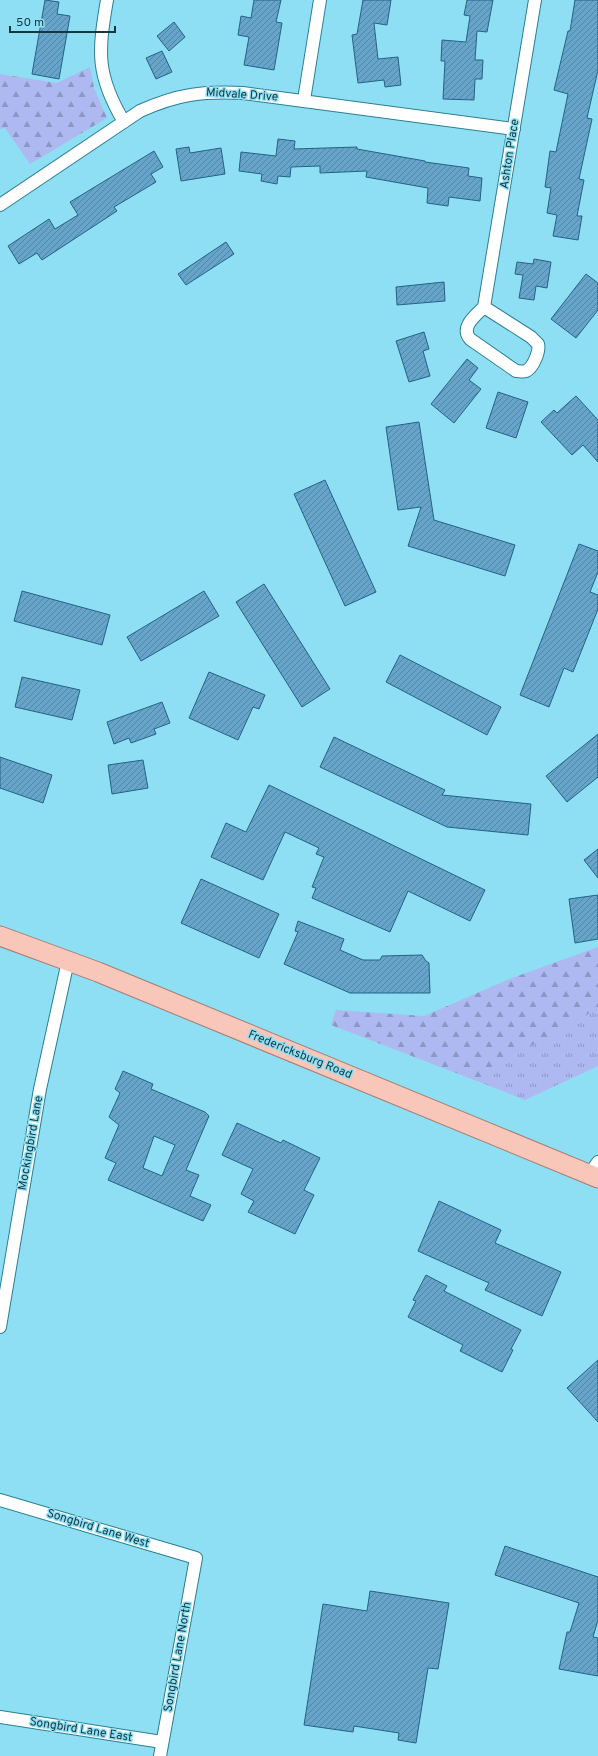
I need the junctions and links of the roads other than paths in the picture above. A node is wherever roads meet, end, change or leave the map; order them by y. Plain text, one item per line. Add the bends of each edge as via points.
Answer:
1 (107, 0) edge
2 (320, 0) edge
3 (535, 0) edge
4 (304, 100) junction
5 (124, 122) junction
6 (514, 129) junction
7 (0, 205) edge
8 (484, 307) junction
9 (0, 936) edge
10 (68, 961) junction
11 (595, 1172) edge
12 (0, 1327) edge
13 (0, 1500) edge
14 (196, 1558) joint
15 (0, 1717) edge
16 (162, 1742) junction
17 (160, 1756) edge

1 - 5 street via 100,44 102,64 105,84 113,105
2 - 4 street
3 - 6 street, Ashton Place
4 - 5 street, Midvale Drive via 243,93 202,93 157,104
4 - 6 street, Midvale Drive
5 - 7 street, Midvale Drive
6 - 8 street, Ashton Place
8 - 8 street via 469,324 466,334 516,371 530,369 538,352 538,344
9 - 10 main road, Fredericksburg Road
10 - 11 main road, Fredericksburg Road
10 - 12 street, Mockingbird Lane via 40,1089
13 - 14 street, Songbird Lane West
14 - 16 street, Songbird Lane North
15 - 16 street, Songbird Lane East
16 - 17 street, Songbird Lane North

